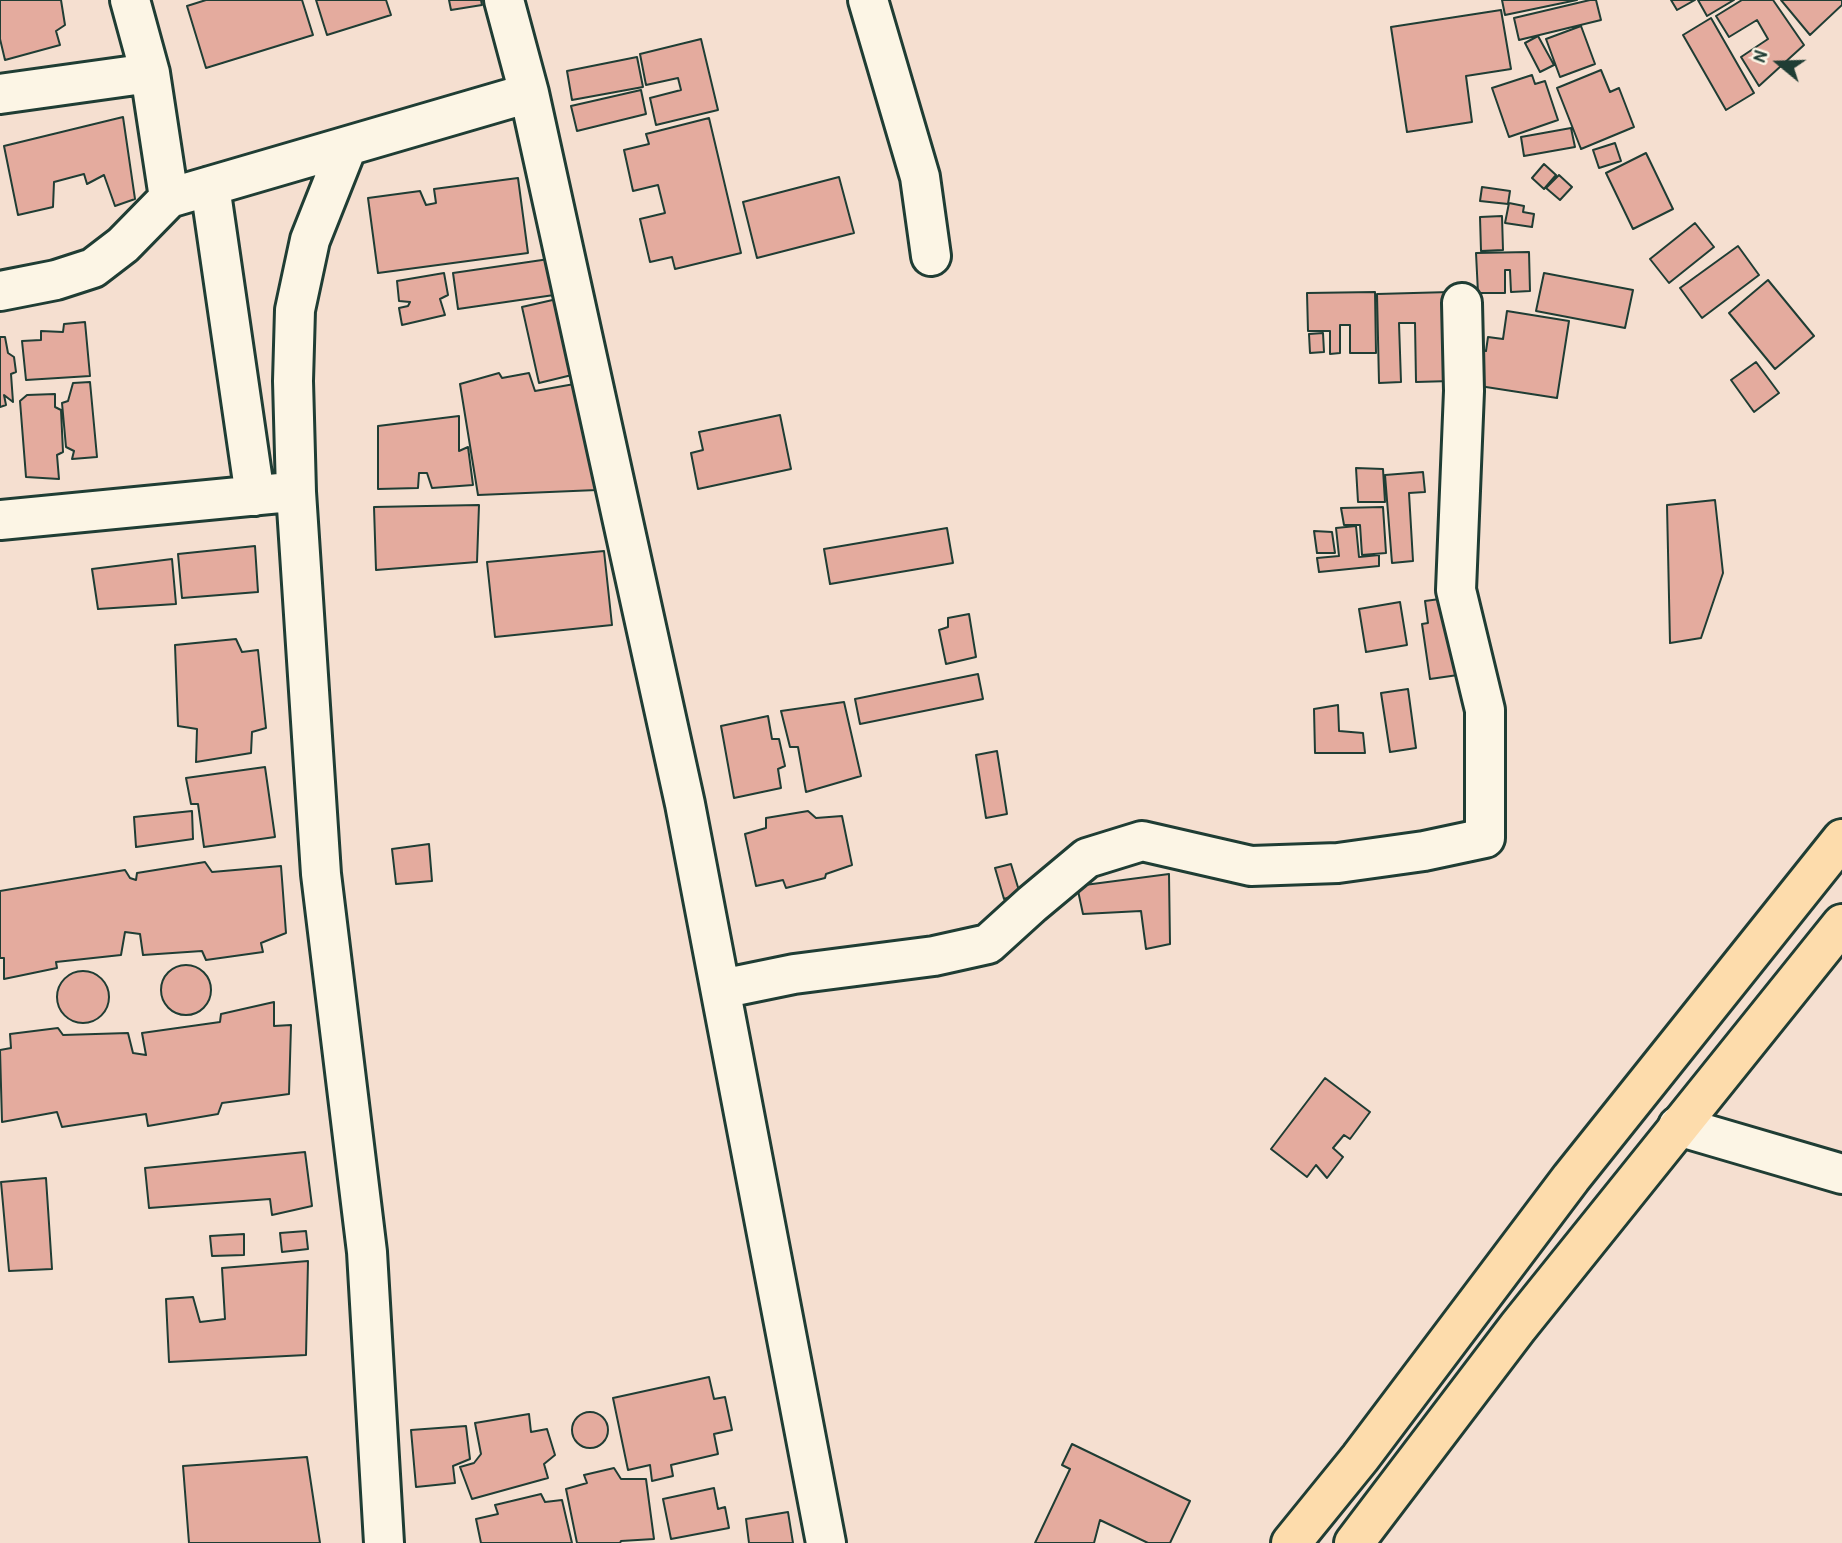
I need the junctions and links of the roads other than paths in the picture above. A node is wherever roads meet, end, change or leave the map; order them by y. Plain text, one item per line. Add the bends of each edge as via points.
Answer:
1 (130, 0) edge
2 (504, 0) edge
3 (868, 0) edge
4 (150, 73) junction
5 (528, 93) junction
6 (0, 94) edge
7 (347, 147) junction
8 (211, 186) junction
9 (169, 198) junction
10 (931, 256) dead end
11 (9, 279) edge
12 (1462, 303) dead end
13 (296, 492) junction
14 (256, 496) junction
15 (0, 520) edge
16 (1841, 840) edge
17 (1842, 924) edge
18 (721, 989) junction
19 (1678, 1126) junction
20 (1842, 1174) edge
21 (384, 1543) edge
22 (826, 1543) edge
23 (1292, 1543) edge
24 (1354, 1543) edge

1 - 4 street
2 - 5 street
3 - 10 street via 920,177
4 - 6 street
4 - 9 street
5 - 7 street
5 - 18 street via 682,791
7 - 8 street
7 - 13 street via 310,240 295,310
8 - 9 street
8 - 14 street
9 - 11 street via 93,268 56,280
12 - 18 street via 1464,391 1456,590 1485,710 1485,838 1338,863 1251,866 1142,841 1087,858 988,944
13 - 14 street
13 - 21 street via 321,874 368,1252
14 - 15 street
16 - 23 highway via 1571,1178
17 - 19 highway
18 - 22 street
19 - 20 street
19 - 24 highway

